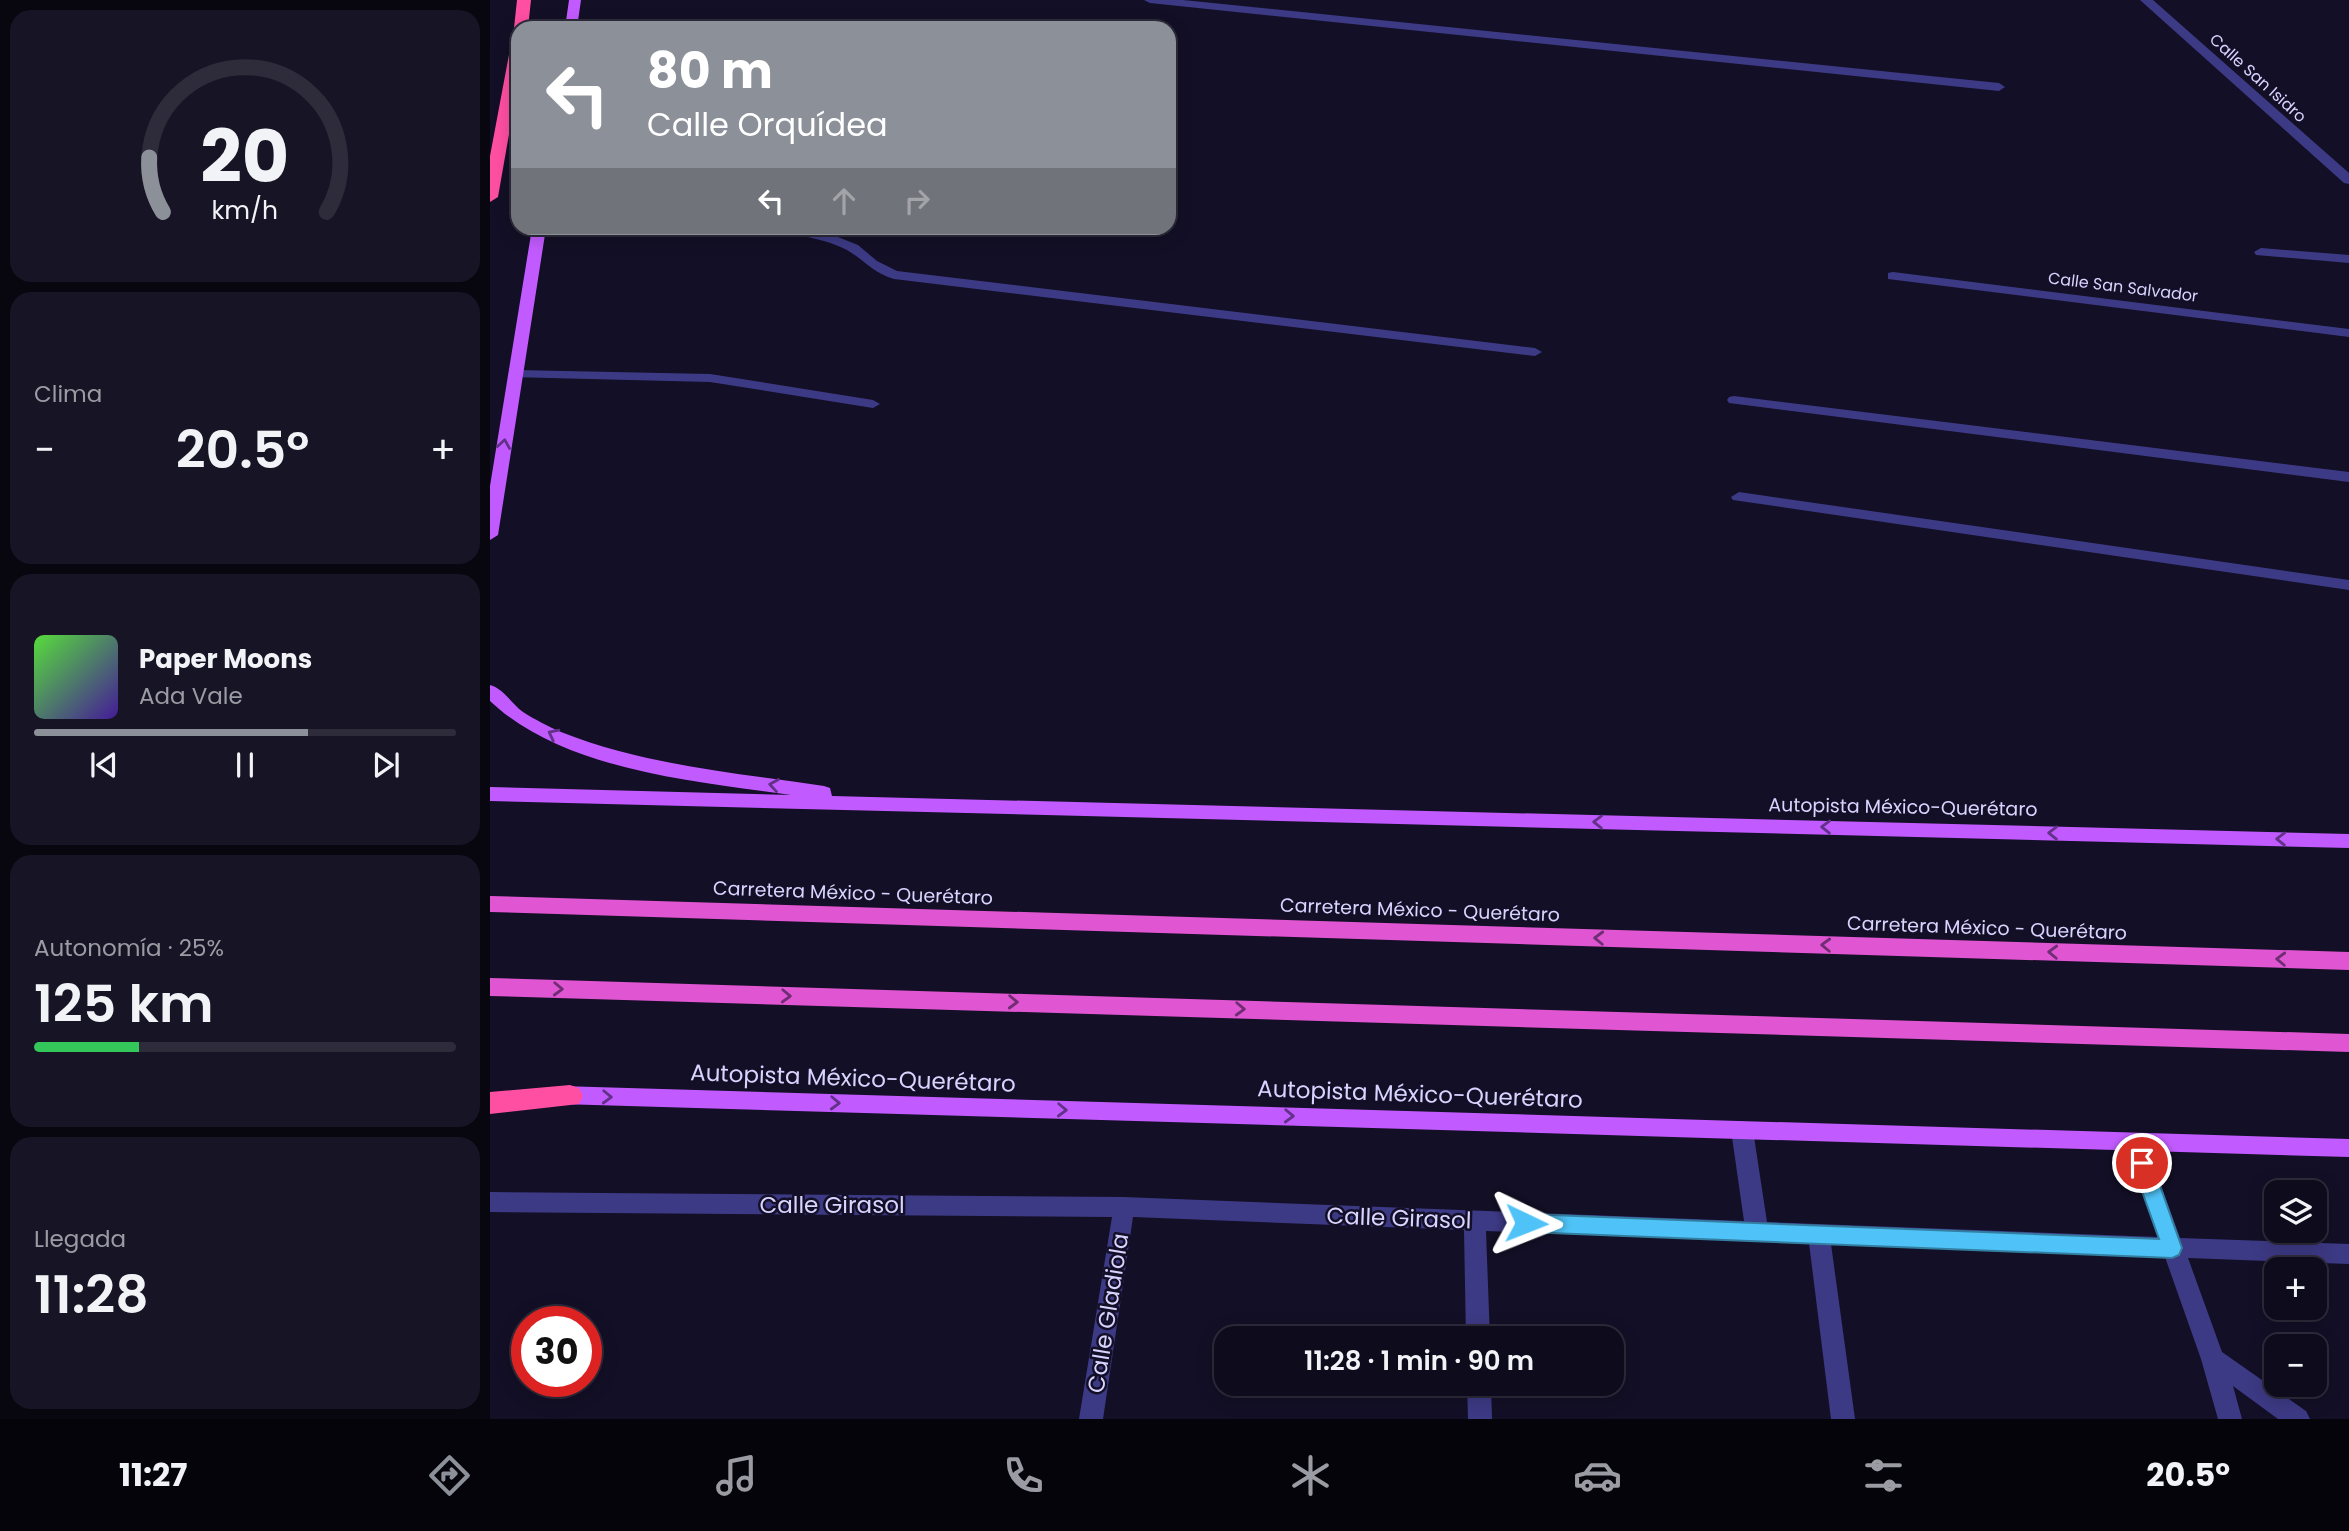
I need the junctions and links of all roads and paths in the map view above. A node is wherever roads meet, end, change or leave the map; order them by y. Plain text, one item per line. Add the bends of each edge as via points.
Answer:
1 (524, 0) edge
2 (575, 0) edge
3 (1150, 0) edge
4 (2146, 0) edge
5 (522, 21) edge
6 (572, 21) edge
7 (511, 82) edge
8 (1999, 87) dead end
9 (2349, 180) edge
10 (490, 197) edge
11 (538, 235) edge
12 (818, 235) edge
13 (2261, 252) dead end
14 (2349, 258) edge
15 (1893, 276) dead end
16 (2349, 333) edge
17 (1535, 352) dead end
18 (515, 374) junction
19 (1734, 400) dead end
20 (873, 404) dead end
21 (2349, 477) edge
22 (1739, 497) dead end
23 (490, 535) edge
24 (2349, 584) edge
25 (490, 691) edge
26 (490, 794) edge
27 (890, 803) junction
28 (2349, 841) edge
29 (490, 904) edge
30 (2349, 961) edge
31 (490, 986) edge
32 (2349, 1043) edge
33 (490, 1093) edge
34 (570, 1096) junction
35 (490, 1103) edge
36 (1742, 1130) junction
37 (2134, 1142) junction
38 (2349, 1148) edge
39 (490, 1202) edge
40 (1124, 1207) junction
41 (1475, 1221) junction
42 (1757, 1232) junction
43 (1819, 1234) junction
44 (2172, 1248) junction
45 (2349, 1254) edge
46 (1478, 1326) edge
47 (2213, 1359) junction
48 (1479, 1396) edge
49 (1091, 1419) edge
50 (1480, 1419) edge
51 (1843, 1419) edge
52 (2230, 1419) edge
53 (2298, 1419) edge

1 - 5 highway
2 - 6 main road
3 - 8 street
4 - 9 street, Calle San Isidro
7 - 10 highway
11 - 18 main road
12 - 17 street via 853,248 894,275
13 - 14 street
15 - 16 street, Calle San Salvador
18 - 20 street via 710,378
23 -> 18 main road
19 - 21 street
22 - 24 street
27 -> 25 main road via 606,755 529,722
26 - 27 main road, Autopista México-Querétaro
28 -> 27 main road, Autopista México-Querétaro
30 -> 29 highway, Carretera México - Querétaro
31 -> 32 highway
33 - 34 main road, Autopista México-Querétaro
34 - 35 highway
34 -> 36 main road, Autopista México-Querétaro
36 - 37 main road, Autopista México-Querétaro
36 - 42 street
37 - 38 main road, Autopista México-Querétaro
37 - 44 street
39 - 40 street, Calle Girasol
40 - 41 street, Calle Girasol
40 - 49 street, Calle Gladiola
41 - 42 street, Calle Girasol
41 - 46 street
42 - 43 street, Calle Girasol
43 - 44 street, Calle Girasol
43 - 51 street
44 - 45 street, Calle Girasol
44 - 47 street
47 - 52 street
47 - 53 street
48 - 50 street

